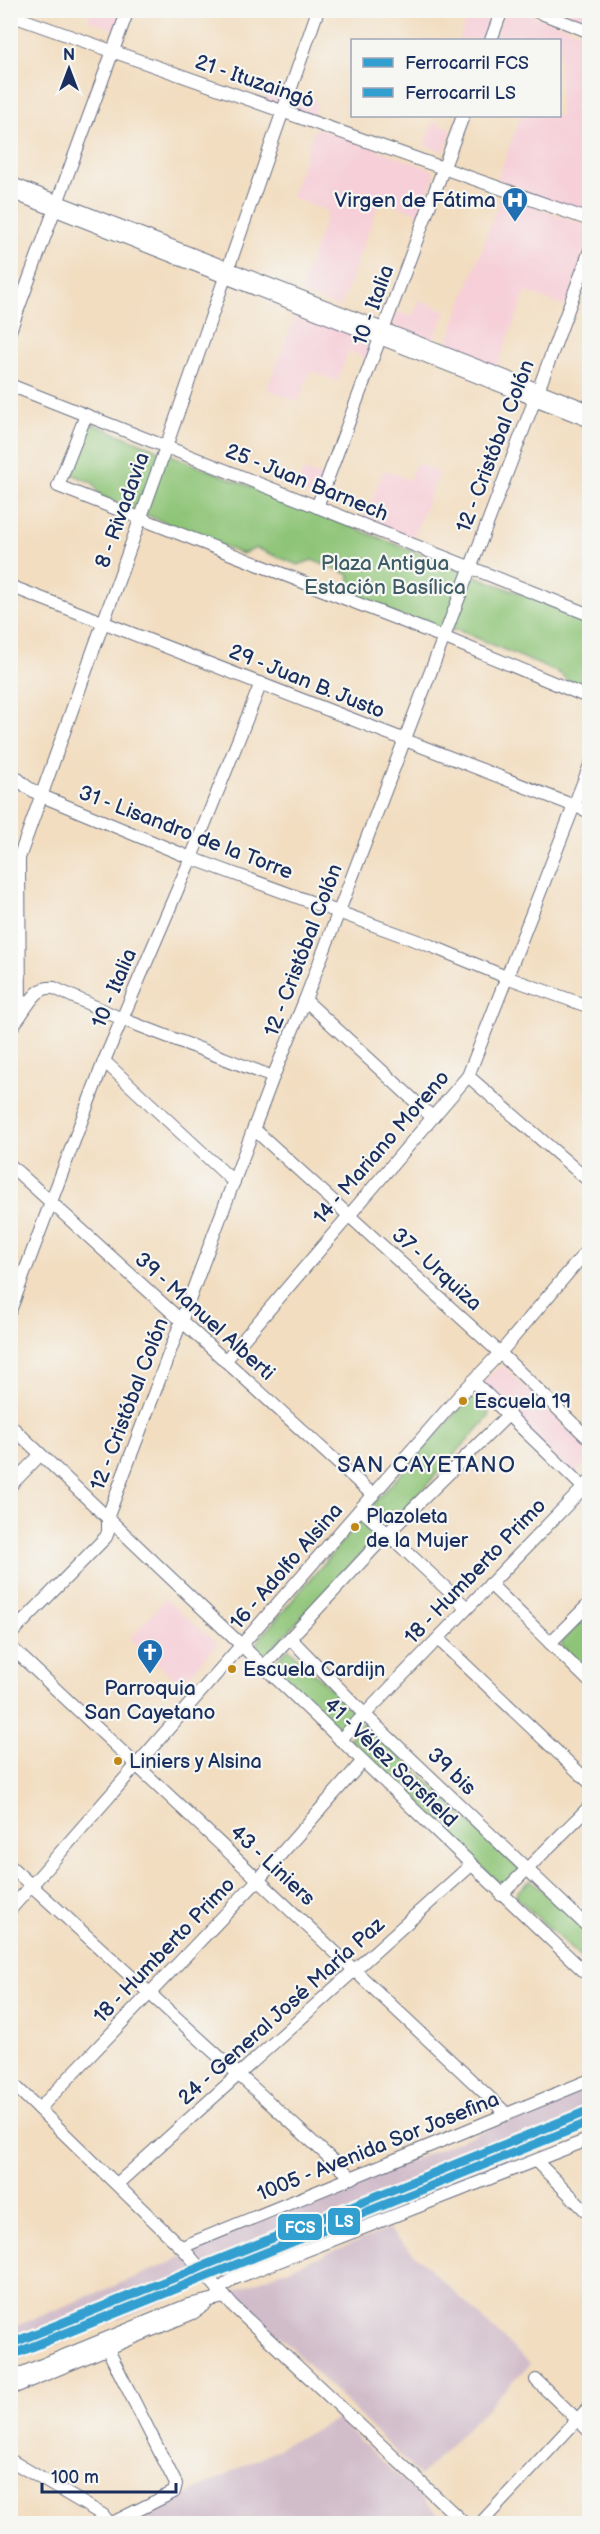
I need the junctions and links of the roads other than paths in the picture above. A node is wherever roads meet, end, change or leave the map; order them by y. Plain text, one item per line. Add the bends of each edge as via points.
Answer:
1 (128, 10) edge
2 (318, 10) edge
3 (502, 10) edge
4 (533, 10) edge
5 (10, 15) edge
6 (590, 32) edge
7 (491, 39) edge
8 (114, 52) junction
9 (282, 111) junction
10 (463, 117) edge
11 (444, 168) junction
12 (10, 183) edge
13 (10, 192) edge
14 (57, 206) junction
15 (590, 220) edge
16 (590, 250) edge
17 (226, 273) junction
18 (10, 331) edge
19 (382, 334) junction
20 (10, 385) edge
21 (536, 395) junction
22 (590, 410) edge
23 (86, 415) junction
24 (590, 421) edge
25 (166, 447) junction
26 (317, 507) junction
27 (139, 519) junction
28 (470, 567) junction
29 (10, 586) edge
30 (590, 615) edge
31 (102, 621) junction
32 (443, 637) junction
33 (261, 683) junction
34 (590, 698) edge
35 (404, 740) junction
36 (590, 765) edge
37 (10, 772) edge
38 (42, 796) junction
39 (574, 805) junction
40 (590, 812) edge
41 (15, 858) edge
42 (191, 858) junction
43 (339, 912) junction
44 (506, 976) junction
45 (305, 1000) junction
46 (590, 1007) edge
47 (15, 1012) edge
48 (122, 1019) junction
49 (10, 1030) edge
50 (104, 1061) junction
51 (468, 1076) junction
52 (273, 1077) junction
53 (432, 1117) junction
54 (255, 1130) junction
55 (10, 1165) edge
56 (234, 1182) junction
57 (590, 1182) edge
58 (51, 1203) junction
59 (348, 1214) junction
60 (590, 1247) edge
61 (10, 1311) edge
62 (181, 1320) junction
63 (500, 1353) junction
64 (225, 1361) junction
65 (473, 1381) junction
66 (509, 1414) junction
67 (10, 1425) edge
68 (590, 1440) edge
69 (40, 1455) junction
70 (587, 1484) edge
71 (10, 1486) edge
72 (373, 1495) junction
73 (361, 1509) junction
74 (108, 1516) junction
75 (387, 1534) junction
76 (490, 1584) junction
77 (590, 1603) edge
78 (467, 1608) junction
79 (10, 1635) edge
80 (290, 1638) junction
81 (438, 1639) junction
82 (550, 1643) junction
83 (243, 1646) junction
84 (10, 1647) edge
85 (264, 1666) junction
86 (590, 1682) edge
87 (364, 1714) junction
88 (340, 1740) junction
89 (363, 1762) junction
90 (138, 1766) junction
91 (590, 1783) edge
92 (590, 1806) edge
93 (10, 1866) edge
94 (470, 1866) junction
95 (528, 1870) junction
96 (259, 1879) junction
97 (32, 1886) junction
98 (501, 1895) junction
99 (10, 1910) edge
100 (590, 1929) edge
101 (355, 1970) junction
102 (590, 1977) edge
103 (151, 1992) junction
104 (240, 2074) junction
105 (590, 2080) edge
106 (10, 2081) edge
107 (39, 2109) junction
108 (507, 2114) junction
109 (590, 2139) edge
110 (536, 2161) junction
111 (352, 2178) junction
112 (117, 2184) junction
113 (590, 2215) edge
114 (182, 2247) junction
115 (222, 2294) junction
116 (105, 2344) junction
117 (10, 2378) edge
118 (536, 2380) dead end
119 (10, 2389) edge
120 (590, 2406) edge
121 (577, 2420) junction
122 (590, 2432) edge
123 (10, 2460) edge
124 (110, 2523) edge
125 (465, 2523) edge
126 (480, 2523) edge

1 - 8 street
2 - 9 street, 8 - Rivadavia
3 - 7 street
4 - 6 street
5 - 8 street, 21 - Ituzaingó
8 - 9 street, 21 - Ituzaingó
8 - 14 street
9 - 11 street, 21 - Ituzaingó
9 - 17 street, 8 - Rivadavia
10 - 11 street, 10 - Italia
11 - 15 street, 21 - Ituzaingó
11 - 19 street, 10 - Italia
12 - 14 street
13 - 14 street
14 - 17 street
14 - 18 street
16 - 21 street, 12 - Cristóbal Colón
17 - 19 street
17 - 25 street, 8 - Rivadavia
19 - 21 street
19 - 26 street, 10 - Italia
20 - 23 street, 25 - Juan Barnech
21 - 22 street
21 - 24 street
21 - 28 street, 12 - Cristóbal Colón
23 - 25 street, 25 - Juan Barnech
23 - 27 street via 58,486
25 - 26 street, 25 - Juan Barnech
25 - 27 street, 8 - Rivadavia
26 - 28 street, 25 - Juan Barnech
27 - 31 street, 8 - Rivadavia
27 - 32 street
28 - 30 street, 25 - Juan Barnech
28 - 32 street, 12 - Cristóbal Colón
29 - 31 street, 29 - Juan B. Justo
31 - 33 street, 29 - Juan B. Justo
31 - 38 street, 8 - Rivadavia
32 - 34 street
32 - 35 street, 12 - Cristóbal Colón
33 - 35 street, 29 - Juan B. Justo
33 - 42 street, 10 - Italia
35 - 39 street, 29 - Juan B. Justo
35 - 43 street, 12 - Cristóbal Colón
36 - 39 street, 14 - Mariano Moreno
37 - 38 street, 31 - Lisandro de la Torre
38 - 41 street, 8 - Rivadavia
38 - 42 street, 31 - Lisandro de la Torre
39 - 40 street, 29 - Juan B. Justo
39 - 44 street, 14 - Mariano Moreno
41 - 47 street, 8 - Rivadavia
42 - 43 street, 31 - Lisandro de la Torre
42 - 48 street, 10 - Italia
43 - 44 street, 31 - Lisandro de la Torre
43 - 45 street, 12 - Cristóbal Colón
44 - 46 street, 31 - Lisandro de la Torre
44 - 51 street, 14 - Mariano Moreno
45 - 52 street, 12 - Cristóbal Colón
45 - 53 street
47 - 48 street via 40,990 54,987
47 - 49 street
48 - 50 street, 10 - Italia
48 - 52 street
50 - 56 street
50 - 58 street, 10 - Italia
51 - 53 street, 14 - Mariano Moreno
51 - 57 street
52 - 54 street, 12 - Cristóbal Colón
53 - 59 street, 14 - Mariano Moreno
54 - 56 street, 12 - Cristóbal Colón
54 - 59 street, 37 - Urquiza
55 - 58 street, 39 - Manuel Alberti
56 - 62 street, 12 - Cristóbal Colón
58 - 61 street, 10 - Italia
58 - 62 street, 39 - Manuel Alberti
59 - 63 street, 37 - Urquiza
59 - 64 street, 14 - Mariano Moreno
60 - 63 street, 16 - Adolfo Alsina
62 - 64 street, 39 - Manuel Alberti
62 - 74 street, 12 - Cristóbal Colón
63 - 65 street, 16 - Adolfo Alsina
63 - 68 street, 37 - Urquiza
64 - 72 street, 39 - Manuel Alberti
65 - 66 street
65 - 72 street, 16 - Adolfo Alsina
66 - 70 street
66 - 75 street
67 - 69 street, 41 - Vélez Sarsfield
69 - 71 street
69 - 74 street, 41 - Vélez Sarsfield
70 - 76 street, 18 - Humberto Primo
72 - 73 street, 16 - Adolfo Alsina
73 - 75 street
73 - 83 street, 16 - Adolfo Alsina
74 - 79 street, 12 - Cristóbal Colón via 106,1537
74 - 83 street, 41 - Vélez Sarsfield
75 - 78 street
75 - 80 street
76 - 78 street, 18 - Humberto Primo
76 - 82 street
77 - 82 street
78 - 81 street, 18 - Humberto Primo
80 - 85 street
80 - 87 street, 39 bis
81 - 87 street, 18 - Humberto Primo
81 - 91 street
82 - 86 street
83 - 85 street, 41 - Vélez Sarsfield
83 - 90 street, 16 - Adolfo Alsina
84 - 90 street, 43 - Liniers
85 - 88 street, 41 - Vélez Sarsfield
87 - 88 street, 18 - Humberto Primo
87 - 95 street, 39 bis
88 - 89 street, 41 - Vélez Sarsfield
89 - 94 street, 41 - Vélez Sarsfield
89 - 96 street, 18 - Humberto Primo
90 - 96 street, 43 - Liniers
90 - 97 street, 16 - Adolfo Alsina
92 - 95 street
93 - 97 street
94 - 98 street, 41 - Vélez Sarsfield
94 - 101 street, 24 - General José María Paz
95 - 98 street
95 - 100 street, 39 bis
96 - 101 street, 43 - Liniers
96 - 103 street, 18 - Humberto Primo
97 - 99 street, 16 - Adolfo Alsina
97 - 103 street
98 - 102 street, 41 - Vélez Sarsfield
101 - 104 street, 24 - General José María Paz
101 - 108 street, 43 - Liniers
103 - 104 street
103 - 107 street, 18 - Humberto Primo
104 - 111 street
104 - 112 street, 24 - General José María Paz
105 - 108 street, 1005 - Avenida Sor Josefina
106 - 107 street
107 - 112 street
108 - 111 street, 1005 - Avenida Sor Josefina
109 - 110 street
110 - 113 street
110 - 115 street via 233,2279
111 - 114 street, 1005 - Avenida Sor Josefina
112 - 114 street
114 - 115 street
115 - 116 street via 209,2302 188,2305
115 - 125 street
116 - 117 street
116 - 119 street
116 - 124 street via 176,2484 176,2490
118 - 121 street
120 - 121 street
121 - 122 street
121 - 126 street
123 - 124 street via 103,2515

